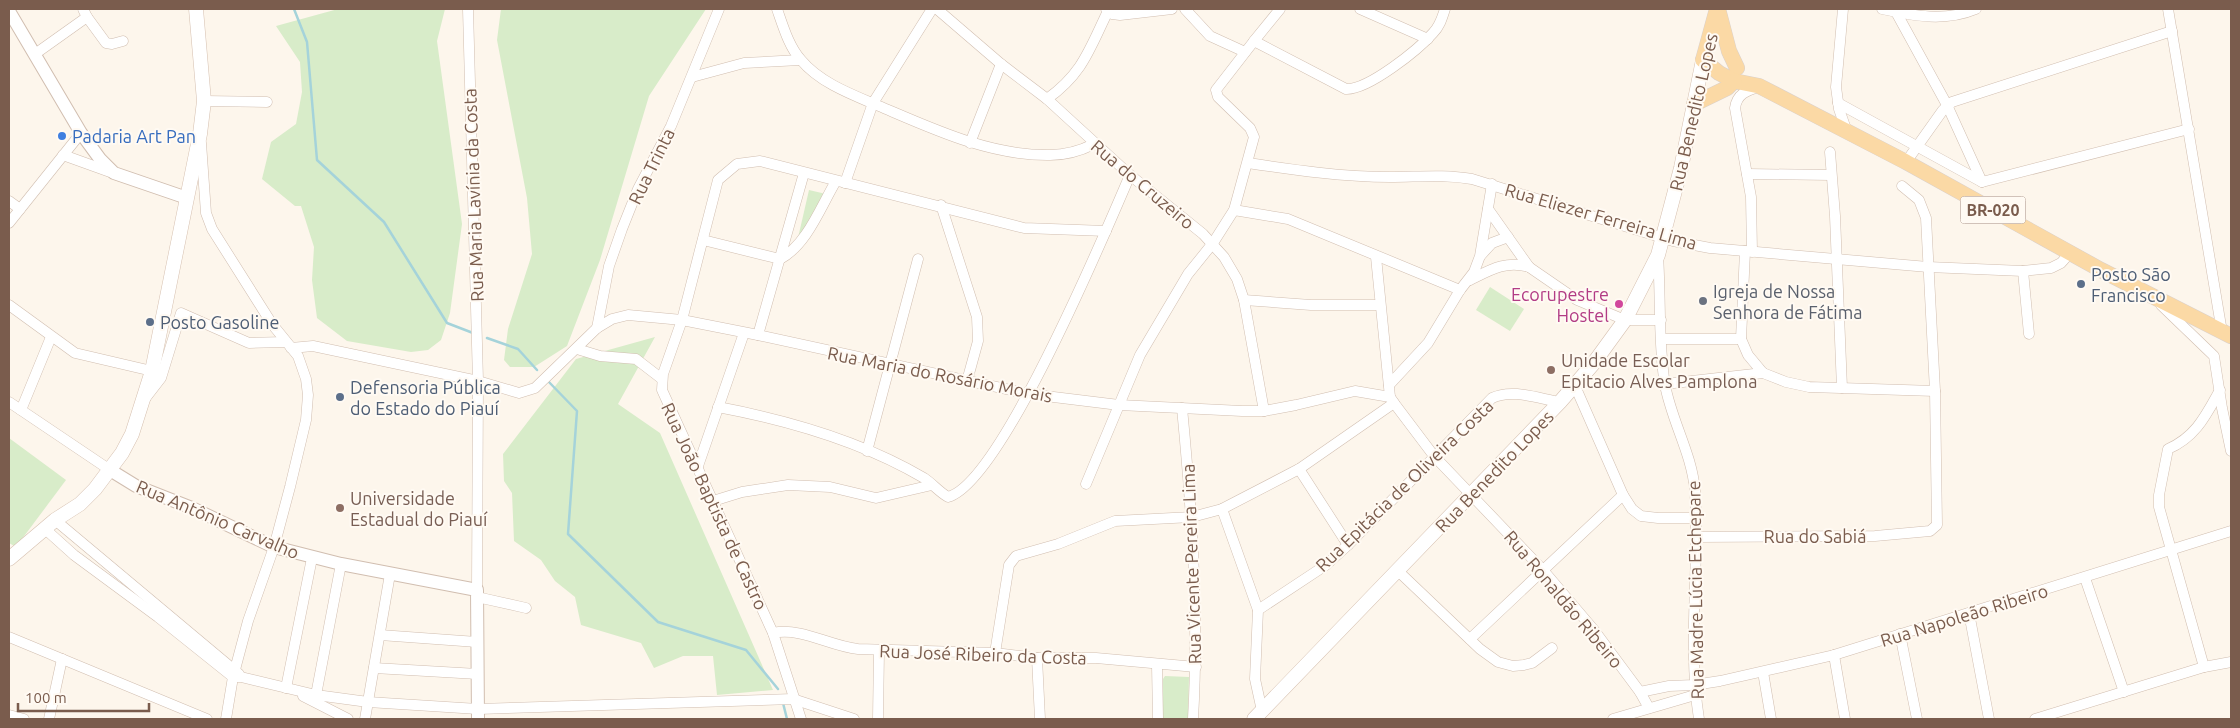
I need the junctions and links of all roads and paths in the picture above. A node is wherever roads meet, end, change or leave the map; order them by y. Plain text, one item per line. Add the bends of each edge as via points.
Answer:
1 (196, 9) edge
2 (468, 9) edge
3 (719, 9) edge
4 (777, 9) edge
5 (932, 9) edge
6 (936, 9) edge
7 (1172, 9) edge
8 (1186, 9) edge
9 (1280, 9) edge
10 (1360, 9) edge
11 (1444, 9) edge
12 (1717, 9) edge
13 (1843, 9) edge
14 (1882, 9) edge
15 (1976, 9) edge
16 (2168, 9) edge
17 (1107, 10) edge
18 (9, 11) edge
19 (1896, 12) junction
20 (85, 13) edge
21 (2172, 31) junction
22 (1428, 38) junction
23 (123, 41) dead end
24 (1254, 41) junction
25 (1246, 52) junction
26 (35, 54) junction
27 (800, 60) junction
28 (1703, 60) junction
29 (1001, 64) junction
30 (1735, 75) junction
31 (692, 77) junction
32 (1757, 85) junction
33 (1047, 99) junction
34 (204, 101) junction
35 (268, 102) dead end
36 (873, 103) junction
37 (1838, 103) junction
38 (1694, 104) junction
39 (1947, 105) junction
40 (2189, 129) junction
41 (1847, 132) junction
42 (81, 133) junction
43 (200, 134) junction
44 (970, 143) junction
45 (1094, 144) junction
46 (1917, 145) junction
47 (1830, 152) dead end
48 (63, 155) junction
49 (1906, 162) junction
50 (1248, 163) junction
51 (114, 173) junction
52 (804, 173) junction
53 (1747, 174) junction
54 (1831, 174) junction
55 (1130, 175) junction
56 (840, 182) junction
57 (1982, 182) junction
58 (1492, 184) junction
59 (1902, 186) dead end
60 (187, 198) junction
61 (9, 201) edge
62 (940, 205) junction
63 (20, 209) junction
64 (1488, 209) junction
65 (1234, 210) junction
66 (9, 223) edge
67 (1106, 231) junction
68 (1508, 236) junction
69 (1662, 238) junction
70 (702, 240) junction
71 (1213, 243) junction
72 (1748, 252) junction
73 (2070, 253) junction
74 (1658, 255) junction
75 (1480, 256) junction
76 (1376, 257) junction
77 (1837, 258) junction
78 (780, 259) junction
79 (918, 259) dead end
80 (1530, 267) junction
81 (1928, 267) junction
82 (2022, 272) junction
83 (1469, 280) junction
84 (1460, 290) junction
85 (2148, 292) junction
86 (1244, 300) junction
87 (1380, 305) junction
88 (9, 306) edge
89 (682, 320) junction
90 (1625, 320) junction
91 (1661, 320) junction
92 (597, 328) junction
93 (744, 333) junction
94 (2029, 334) dead end
95 (2227, 334) edge
96 (758, 335) junction
97 (51, 337) junction
98 (1662, 339) junction
99 (1741, 339) junction
100 (288, 345) junction
101 (577, 349) junction
102 (890, 365) junction
103 (152, 371) junction
104 (1762, 373) junction
105 (662, 380) junction
106 (478, 381) junction
107 (967, 381) junction
108 (1665, 384) junction
109 (1389, 385) junction
110 (1575, 386) junction
111 (1842, 388) junction
112 (2220, 390) junction
113 (1935, 391) junction
114 (1029, 394) junction
115 (144, 400) junction
116 (1392, 400) junction
117 (9, 402) edge
118 (1560, 402) junction
119 (1119, 405) junction
120 (718, 407) junction
121 (1182, 408) junction
122 (21, 410) junction
123 (1264, 411) junction
124 (867, 450) junction
125 (2231, 450) edge
126 (1434, 456) junction
127 (698, 466) junction
128 (1299, 469) junction
129 (110, 470) junction
130 (1086, 484) dead end
131 (932, 485) junction
132 (1472, 494) junction
133 (1622, 495) junction
134 (713, 501) junction
135 (1222, 509) junction
136 (1192, 517) junction
137 (1696, 518) junction
138 (52, 527) junction
139 (2231, 531) edge
140 (1696, 537) junction
141 (1348, 545) junction
142 (274, 547) junction
143 (2170, 551) junction
144 (14, 552) edge
145 (312, 558) junction
146 (341, 564) junction
147 (1397, 570) junction
148 (1543, 570) junction
149 (390, 574) junction
150 (2085, 578) junction
151 (477, 594) junction
152 (526, 608) dead end
153 (1258, 610) junction
154 (1969, 613) junction
155 (772, 633) junction
156 (380, 634) junction
157 (1900, 634) junction
158 (9, 637) edge
159 (1470, 638) junction
160 (477, 642) junction
161 (1552, 648) dead end
162 (879, 650) junction
163 (994, 653) junction
164 (1834, 655) junction
165 (1037, 658) junction
166 (62, 659) junction
167 (2231, 662) edge
168 (1157, 665) junction
169 (1196, 667) junction
170 (374, 668) junction
171 (2204, 668) junction
172 (1762, 672) junction
173 (478, 674) junction
174 (236, 675) junction
175 (288, 689) junction
176 (1694, 690) junction
177 (1640, 692) junction
178 (2124, 692) junction
179 (316, 695) junction
180 (793, 699) junction
181 (368, 702) junction
182 (1649, 708) junction
183 (478, 714) edge
184 (9, 715) edge
185 (1258, 715) edge
186 (24, 719) edge
187 (49, 719) edge
188 (207, 719) edge
189 (226, 719) edge
190 (348, 719) edge
191 (365, 719) edge
192 (801, 719) edge
193 (854, 719) edge
194 (878, 719) edge
195 (1040, 719) edge
196 (1158, 719) edge
197 (1193, 719) edge
198 (1613, 719) edge
199 (1699, 719) edge
200 (1771, 719) edge
201 (1845, 719) edge
202 (1917, 719) edge
203 (1989, 719) edge
204 (2034, 719) edge

1 - 34 main road
2 - 106 street, Rua Maria Lavínia da Costa
3 - 31 street, Rua Trinta
4 - 27 street
5 - 36 street
6 - 29 street, Rua do Cruzeiro
7 - 17 street via 1129,15
8 - 25 street via 1210,36
9 - 24 street
10 - 22 street
11 - 22 street via 1439,26
12 - 28 main road, Rua Benedito Lopes
12 - 30 main road
13 - 37 street
14 - 19 street
15 - 19 street via 1948,18
16 - 21 street
17 - 33 street via 1078,70 1067,84
18 - 26 street
19 - 39 street
20 - 23 street via 106,43
20 - 26 street
21 - 39 street
21 - 40 street
22 - 24 street via 1388,70 1361,87 1351,89
24 - 25 street
25 - 50 street via 1216,92 1253,134 1254,143
26 - 42 street
27 - 31 street via 744,63
27 - 36 street via 836,87
28 - 30 main road, BR-020 via 1721,59
28 - 38 main road, Rua Benedito Lopes
29 - 33 street, Rua do Cruzeiro
29 - 44 street
30 - 32 main road, BR-020
30 - 38 main road via 1727,88
31 - 92 street, Rua Trinta via 622,229 609,266
32 - 41 main road, BR-020
32 - 53 street via 1739,97 1735,108
33 - 45 street, Rua do Cruzeiro
34 - 35 street
34 - 43 main road
36 - 44 street
36 - 56 street
37 - 41 street
37 - 46 street
38 - 69 main road, Rua Benedito Lopes
39 - 46 street
39 - 57 street
40 - 57 street
40 - 95 street
41 - 49 main road, BR-020
42 - 48 street
42 - 51 street
43 - 60 main road
43 - 100 street via 208,220
44 - 45 street via 1050,155 1068,154
45 - 55 street, Rua do Cruzeiro
46 - 49 street
46 - 57 street
47 - 54 street
48 - 51 street
48 - 63 street
49 - 73 main road, BR-020
50 - 58 street, Rua Eliezer Ferreira Lima via 1339,175 1446,175
50 - 65 street
51 - 60 street
52 - 56 street
52 - 70 street, Rua João Baptista de Castro via 760,161 746,161 731,167 718,180
52 - 78 street
53 - 54 street
53 - 72 street via 1752,213
54 - 77 street
55 - 67 street
55 - 71 street, Rua do Cruzeiro
56 - 62 street
56 - 78 street via 802,240
58 - 64 street
58 - 69 street, Rua Eliezer Ferreira Lima
59 - 81 street via 1923,208
60 - 103 main road
61 - 63 street
62 - 67 street via 1031,230
62 - 107 street via 977,317 978,341
63 - 66 street
64 - 68 street
64 - 75 street
65 - 71 street
65 - 76 street via 1288,219
67 - 114 street
68 - 75 street via 1492,244
68 - 80 street
69 - 72 street, Rua Eliezer Ferreira Lima
69 - 74 main road, Rua Benedito Lopes
70 - 78 street
70 - 89 street, Rua João Baptista de Castro
71 - 86 street, Rua do Cruzeiro via 1231,268
71 - 119 street via 1188,274 1158,324
72 - 77 street, Rua Eliezer Ferreira Lima
72 - 99 street
73 - 82 street, Rua Eliezer Ferreira Lima via 2051,268
73 - 85 main road, BR-020
74 - 90 main road, Rua Benedito Lopes
74 - 91 street, Rua Madre Lúcia Etchepare
75 - 83 street
76 - 84 street
76 - 87 street
77 - 81 street, Rua Eliezer Ferreira Lima
77 - 111 street
78 - 96 street
79 - 102 street
80 - 83 street via 1500,266
80 - 90 street via 1577,300
81 - 82 street, Rua Eliezer Ferreira Lima
81 - 113 street
82 - 94 street
83 - 84 street
84 - 109 street via 1428,343
85 - 95 main road, BR-020
85 - 112 street via 2211,351 2217,364
86 - 87 street via 1311,305
86 - 123 street, Rua do Cruzeiro
87 - 109 street
88 - 97 street
89 - 92 street, Rua Maria do Rosário Morais via 628,315
89 - 93 street, Rua Maria do Rosário Morais
89 - 105 street, Rua João Baptista de Castro
90 - 91 street
90 - 110 main road, Rua Benedito Lopes
91 - 98 street, Rua Madre Lúcia Etchepare
92 - 101 street, Rua Maria do Rosário Morais
93 - 96 street, Rua Maria do Rosário Morais
93 - 120 street
96 - 102 street, Rua Maria do Rosário Morais
97 - 103 street via 75,353
97 - 122 street
98 - 99 street
98 - 108 street, Rua Madre Lúcia Etchepare
99 - 104 street
100 - 106 street via 313,346
100 - 115 street via 249,343 181,312 161,378
100 - 142 street via 298,356 306,380 308,406
101 - 105 street via 600,356 636,359
101 - 106 street, Rua Maria do Rosário Morais via 535,388 519,393
102 - 107 street, Rua Maria do Rosário Morais
102 - 124 street
103 - 115 main road
104 - 108 street
104 - 111 street via 1795,385
105 - 127 street, Rua João Baptista de Castro via 664,396
106 - 151 street, Rua Maria Lavínia da Costa
107 - 114 street, Rua Maria do Rosário Morais
108 - 137 street, Rua Madre Lúcia Etchepare via 1693,473
109 - 116 street
110 - 118 main road, Rua Benedito Lopes
110 - 133 street
111 - 113 street
112 - 125 street
112 - 143 street via 2199,428 2186,440 2168,449 2158,502
113 - 140 street, Rua do Sabiá via 1937,522 1934,529 1875,536
114 - 119 street, Rua Maria do Rosário Morais
114 - 131 street via 977,474 961,490 948,497
115 - 129 main road via 132,434
116 - 123 street, Rua Maria do Rosário Morais via 1356,391
116 - 126 street, Rua Ronaldão Ribeiro
116 - 128 street
117 - 122 street, Rua Antônio Carvalho
118 - 126 street, Rua Epitácia de Oliveira Costa via 1517,394 1498,395
118 - 132 main road, Rua Benedito Lopes
119 - 121 street, Rua Maria do Rosário Morais
119 - 130 street
120 - 124 street via 784,420
120 - 127 street
121 - 123 street, Rua Maria do Rosário Morais
121 - 136 street, Rua Vicente Pereira Lima
122 - 129 street, Rua Antônio Carvalho
124 - 131 street
126 - 132 street, Rua Ronaldão Ribeiro
126 - 141 street, Rua Epitácia de Oliveira Costa
127 - 134 street, Rua João Baptista de Castro
128 - 135 street
128 - 141 street
129 - 138 main road via 72,516
129 - 142 street, Rua Antônio Carvalho via 136,486 217,519
131 - 134 street via 876,498 830,487 788,485 742,492
132 - 147 main road, Rua Benedito Lopes
132 - 148 street, Rua Ronaldão Ribeiro
133 - 137 street via 1641,516
133 - 148 street
134 - 155 street, Rua João Baptista de Castro
135 - 136 street
135 - 153 street
136 - 163 street via 1115,520 1058,544 1016,556 1009,565
136 - 169 street, Rua Vicente Pereira Lima
137 - 140 street, Rua Madre Lúcia Etchepare
138 - 144 main road
138 - 174 street
139 - 143 street, Rua Napoleão Ribeiro
140 - 176 street, Rua Madre Lúcia Etchepare
141 - 153 street, Rua Epitácia de Oliveira Costa via 1326,565
142 - 145 street, Rua Antônio Carvalho
142 - 174 street via 248,622
143 - 150 street, Rua Napoleão Ribeiro
143 - 171 street
145 - 146 street, Rua Antônio Carvalho
145 - 175 street
146 - 149 street, Rua Antônio Carvalho
146 - 179 street
147 - 159 street
147 - 185 main road, Rua Benedito Lopes
148 - 159 street
148 - 177 street, Rua Ronaldão Ribeiro via 1594,630
149 - 151 street, Rua Antônio Carvalho
149 - 156 street
150 - 154 street, Rua Napoleão Ribeiro
150 - 178 street
151 - 152 street, Rua Antônio Carvalho
151 - 160 street
153 - 185 street via 1255,679
154 - 157 street, Rua Napoleão Ribeiro
154 - 203 street
155 - 162 street, Rua José Ribeiro da Costa via 793,632 842,648
155 - 180 street, Rua João Baptista de Castro
156 - 160 street
156 - 170 street
157 - 164 street, Rua Napoleão Ribeiro
157 - 202 street
158 - 166 street
159 - 161 street via 1491,658 1513,666 1532,662
160 - 173 street
162 - 163 street, Rua José Ribeiro da Costa
162 - 194 street
163 - 165 street, Rua José Ribeiro da Costa
164 - 172 street, Rua Napoleão Ribeiro
164 - 201 street
165 - 168 street, Rua José Ribeiro da Costa via 1096,658
165 - 195 street
166 - 187 street
166 - 188 street
167 - 171 street
168 - 169 street, Rua José Ribeiro da Costa
168 - 196 street
169 - 197 street, Rua Vicente Pereira Lima
170 - 173 street
170 - 181 street
171 - 178 street
172 - 176 street, Rua Napoleão Ribeiro
172 - 200 street
173 - 183 street
174 - 175 street
174 - 189 street
175 - 179 street
175 - 190 street
176 - 177 street via 1670,686
176 - 182 street, Rua Napoleão Ribeiro
176 - 199 street, Rua Madre Lúcia Etchepare
177 - 182 street, Rua Ronaldão Ribeiro
178 - 204 street
179 - 181 street
180 - 183 street
180 - 192 street, Rua João Baptista de Castro
180 - 193 street
181 - 183 street
181 - 191 street
182 - 198 street, Rua Napoleão Ribeiro
184 - 186 street

